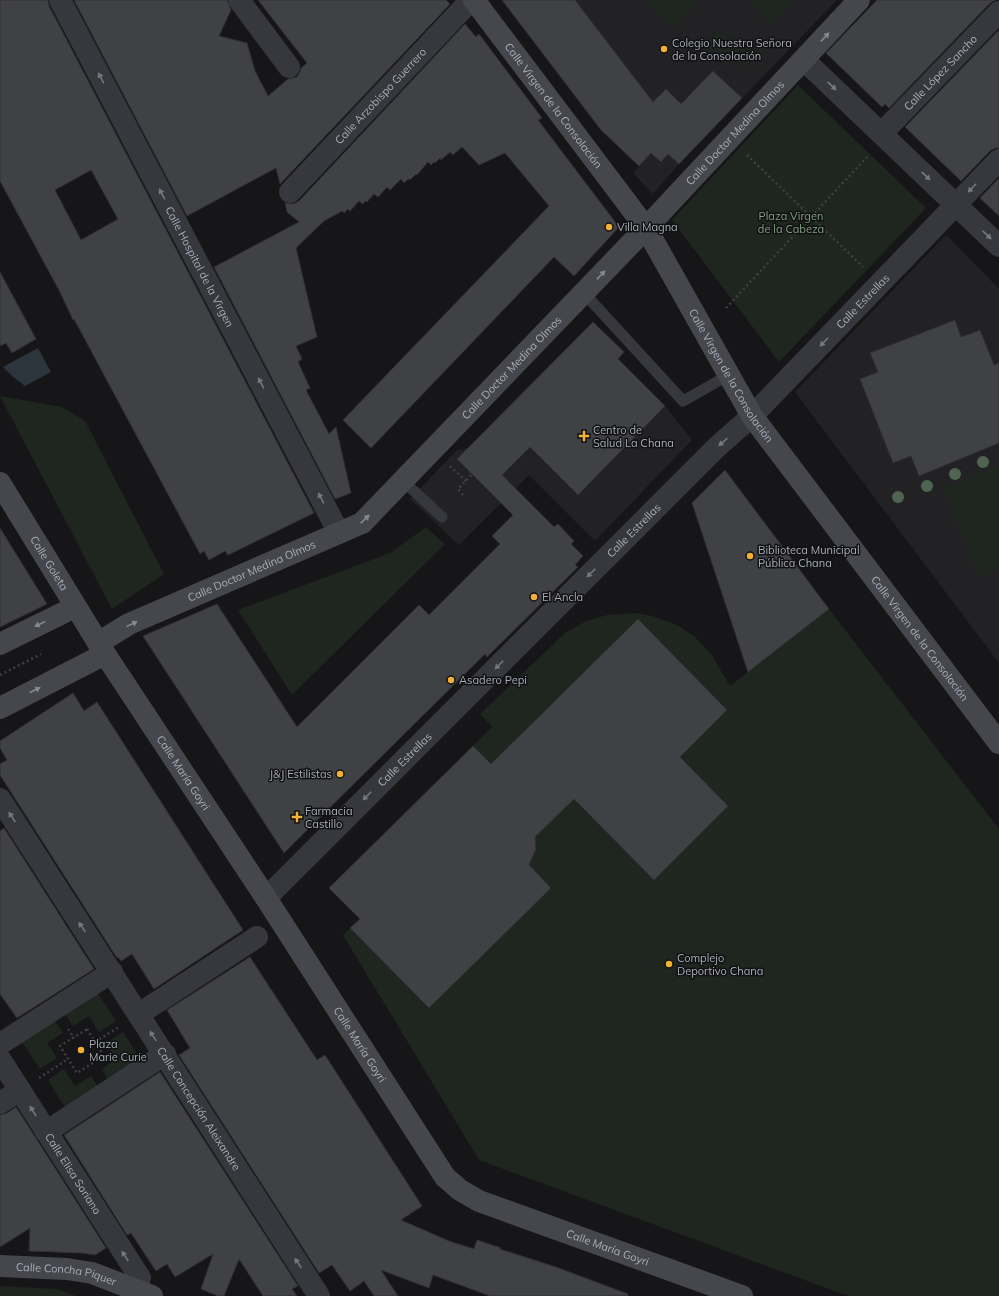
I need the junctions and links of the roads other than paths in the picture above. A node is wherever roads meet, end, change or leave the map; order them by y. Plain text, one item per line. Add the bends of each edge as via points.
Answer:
1 (60, 0) edge
2 (239, 0) edge
3 (472, 0) edge
4 (859, 0) edge
5 (999, 12) edge
6 (804, 60) junction
7 (289, 66) dead end
8 (877, 142) junction
9 (999, 160) edge
10 (290, 192) dead end
11 (955, 205) junction
12 (646, 228) junction
13 (999, 246) edge
14 (584, 292) junction
15 (729, 375) junction
16 (752, 416) junction
17 (403, 481) junction
18 (0, 483) edge
19 (442, 517) dead end
20 (339, 533) junction
21 (75, 607) junction
22 (0, 644) edge
23 (102, 649) junction
24 (0, 708) edge
25 (999, 743) edge
26 (0, 799) edge
27 (266, 898) junction
28 (257, 937) dead end
29 (112, 972) junction
30 (139, 1014) junction
31 (0, 1044) edge
32 (165, 1054) junction
33 (0, 1059) edge
34 (20, 1090) junction
35 (0, 1102) edge
36 (46, 1132) junction
37 (0, 1266) edge
38 (144, 1293) edge
39 (320, 1296) edge
40 (742, 1296) edge

20 -> 1 street, Calle Hospital de la Virgen
2 - 7 street
3 - 10 street, Calle Arzobispo Guerrero
3 - 12 main road, Calle Virgen de la Consolación
6 -> 4 main road, Calle Doctor Medina Olmos
5 - 8 street, Calle López Sancho
6 -> 8 street
6 - 12 main road, Calle Doctor Medina Olmos
8 -> 11 street
9 -> 11 street, Calle Estrellas
11 -> 13 street
11 -> 16 street, Calle Estrellas
14 -> 12 main road, Calle Doctor Medina Olmos
12 - 15 main road, Calle Virgen de la Consolación
14 - 15 lane via 683,401
14 - 17 main road, Calle Doctor Medina Olmos
15 - 16 main road, Calle Virgen de la Consolación
16 - 25 main road, Calle Virgen de la Consolación
16 -> 27 street, Calle Estrellas via 718,446
17 - 19 lane
20 -> 17 main road, Calle Doctor Medina Olmos via 362,523
18 - 21 main road, Calle Goleta
23 -> 20 main road, Calle Doctor Medina Olmos via 130,624
21 -> 22 main road
21 - 23 main road, Calle Goleta
24 -> 23 main road, Calle Doctor Medina Olmos
23 - 27 main road, Calle María Goyri
29 -> 26 street, Calle Concepción Aleixandre
27 - 40 main road, Calle María Goyri via 445,1177 460,1190 479,1201
28 - 30 street
29 - 30 street, Calle Concepción Aleixandre
29 - 31 street
32 -> 30 street, Calle Concepción Aleixandre
32 - 36 street
39 -> 32 street, Calle Concepción Aleixandre
33 - 34 street, Calle Elisa Soriano
34 - 35 street
36 -> 34 street, Calle Elisa Soriano
38 -> 36 street, Calle Elisa Soriano via 140,1278
37 - 38 main road, Calle Concha Piquer via 67,1269 92,1273

